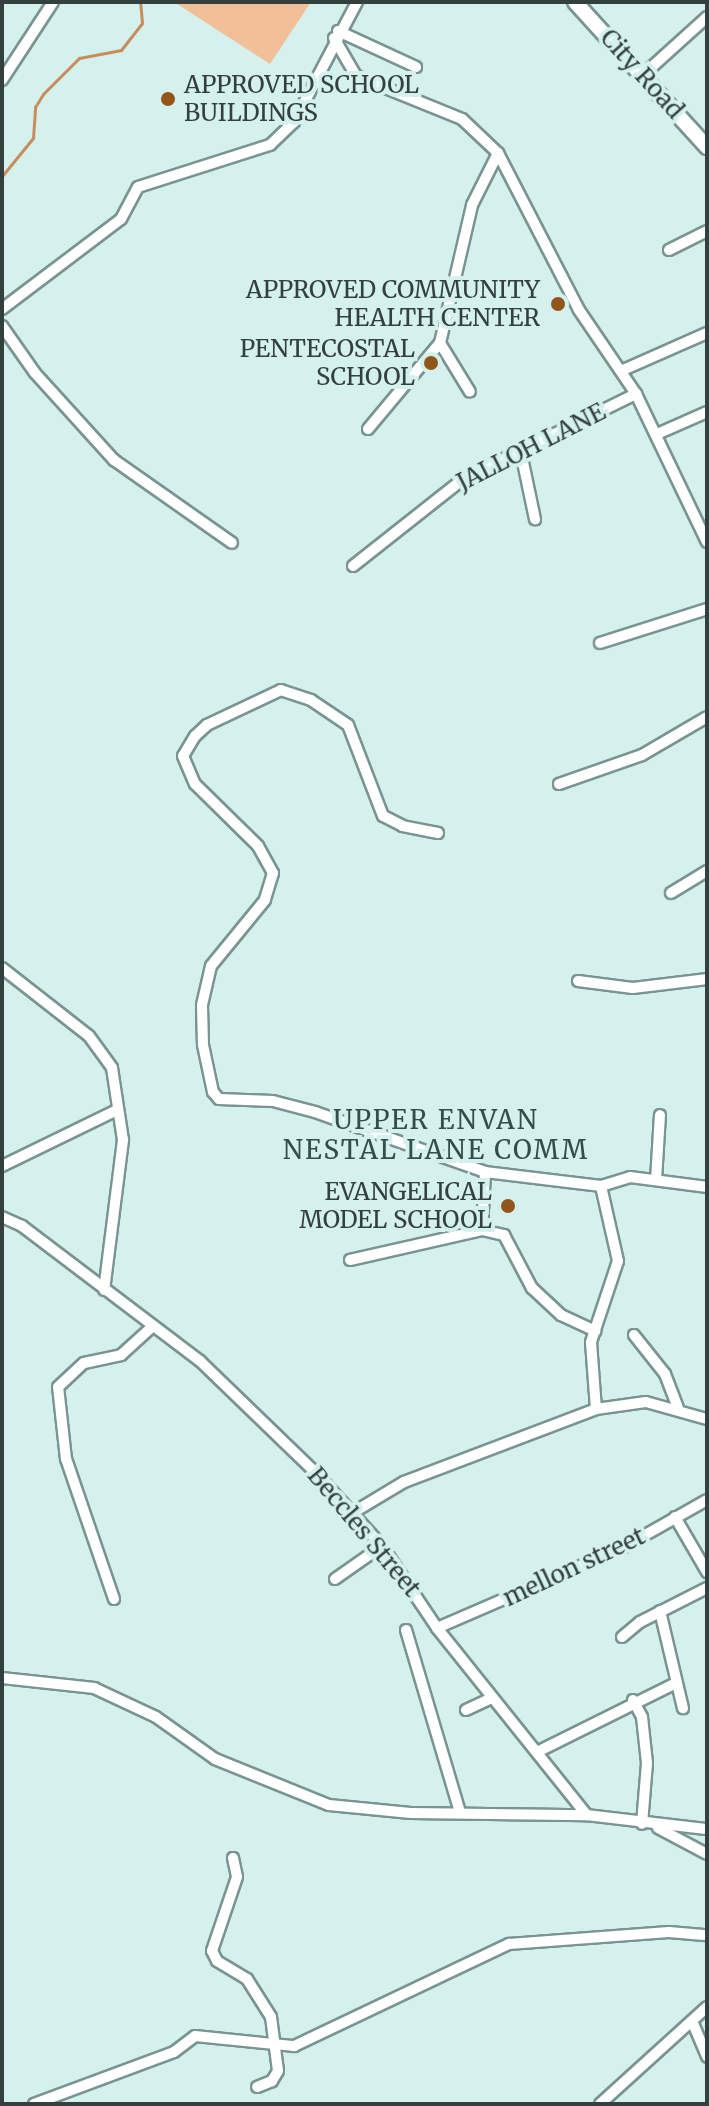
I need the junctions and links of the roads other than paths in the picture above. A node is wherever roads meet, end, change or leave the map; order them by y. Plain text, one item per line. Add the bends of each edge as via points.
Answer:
1 (53, 2) edge
2 (357, 2) edge
3 (575, 2) edge
4 (707, 17) edge
5 (336, 34) junction
6 (416, 67) dead end
7 (644, 74) junction
8 (2, 80) edge
9 (707, 147) edge
10 (498, 153) junction
11 (707, 231) edge
12 (669, 250) dead end
13 (2, 309) edge
14 (2, 326) edge
15 (707, 333) edge
16 (440, 343) junction
17 (623, 370) junction
18 (470, 392) dead end
19 (636, 394) junction
20 (707, 412) edge
21 (368, 429) dead end
22 (657, 434) junction
23 (520, 448) junction
24 (535, 519) dead end
25 (705, 537) edge
26 (232, 543) dead end
27 (353, 566) dead end
28 (707, 609) edge
29 (600, 643) dead end
30 (707, 717) edge
31 (559, 784) dead end
32 (438, 833) dead end
33 (707, 871) edge
34 (671, 893) dead end
35 (2, 968) edge
36 (707, 979) edge
37 (578, 981) dead end
38 (117, 1110) junction
39 (660, 1115) dead end
40 (2, 1166) edge
41 (485, 1172) junction
42 (656, 1180) junction
43 (601, 1186) junction
44 (707, 1187) edge
45 (2, 1217) edge
46 (482, 1230) junction
47 (350, 1260) dead end
48 (104, 1290) junction
49 (153, 1326) junction
50 (596, 1331) junction
51 (634, 1335) dead end
52 (678, 1408) junction
53 (596, 1409) junction
54 (707, 1419) edge
55 (707, 1500) edge
56 (354, 1512) junction
57 (675, 1517) junction
58 (382, 1546) junction
59 (707, 1572) edge
60 (335, 1579) dead end
61 (707, 1588) edge
62 (114, 1599) dead end
63 (660, 1611) junction
64 (437, 1628) junction
65 (406, 1630) dead end
66 (622, 1637) dead end
67 (2, 1667) edge
68 (6, 1676) edge
69 (674, 1684) junction
70 (492, 1698) junction
71 (633, 1700) junction
72 (683, 1708) dead end
73 (466, 1710) dead end
74 (537, 1752) junction
75 (460, 1812) junction
76 (587, 1815) junction
77 (642, 1824) junction
78 (658, 1828) junction
79 (707, 1829) edge
80 (707, 1854) edge
81 (233, 1858) dead end
82 (707, 1935) edge
83 (707, 2007) edge
84 (692, 2021) junction
85 (279, 2047) junction
86 (707, 2057) edge
87 (257, 2087) dead end
88 (34, 2104) edge
89 (600, 2104) edge

1 - 8 street
2 - 5 street
3 - 7 main road, City Road
4 - 7 street
5 - 6 street
5 - 10 street via 356,76 462,119
5 - 13 street via 294,122 270,145 138,187 121,219
7 - 9 main road, City Road
10 - 16 street via 472,205
10 - 17 street via 579,310
11 - 12 street
14 - 26 street via 35,373 114,460
15 - 17 street
16 - 18 street
16 - 21 street
17 - 19 street
19 - 22 street
19 - 23 street, JALLOH LANE
20 - 22 street
22 - 25 street
23 - 24 street
23 - 27 street, JALLOH LANE via 463,479
28 - 29 street
30 - 31 street via 642,755
32 - 41 street via 383,816 348,725 337,713 281,690 207,725 183,756 195,784 258,846 273,873 265,900 211,966 203,1032 213,1092 219,1099 273,1101 315,1112
33 - 34 street
35 - 38 street via 99,1045 112,1068
36 - 37 street via 633,988
38 - 40 street
38 - 48 street via 123,1140
39 - 42 street
41 - 43 street
41 - 46 street
42 - 43 street via 630,1177
42 - 44 street
43 - 50 street via 618,1261
45 - 48 street, Beccles Street via 22,1226
46 - 47 street
46 - 50 street via 504,1235 532,1288 561,1315
48 - 49 street, Beccles Street
49 - 56 street, Beccles Street via 200,1361
49 - 62 street via 121,1355 84,1363 58,1387 66,1459
50 - 53 street via 591,1342
51 - 52 street via 665,1374
52 - 53 street via 646,1402
52 - 54 street
53 - 56 street via 404,1482
55 - 57 street, mellon street
56 - 58 street, Beccles Street
57 - 59 street
57 - 64 street, mellon street via 533,1590
58 - 60 street
58 - 64 street, Beccles Street
61 - 63 street
63 - 66 street
63 - 69 street
64 - 70 street, Beccles Street
65 - 75 street
67 - 68 street
68 - 75 street via 94,1688 156,1717 215,1759 329,1805
69 - 71 street
69 - 72 street
70 - 73 street
70 - 74 street, Beccles Street
71 - 74 street
71 - 77 street via 642,1717 647,1763
74 - 76 street, Beccles Street
75 - 76 street
76 - 77 street
77 - 78 street
78 - 79 street
78 - 80 street
81 - 85 street via 237,1877 212,1951 217,1961 247,1979 271,2017
82 - 85 street via 669,1932 509,1944 294,2046
83 - 84 street
84 - 86 street
84 - 89 street
85 - 87 street via 278,2071 272,2081
85 - 88 street via 213,2034 195,2036 174,2052

